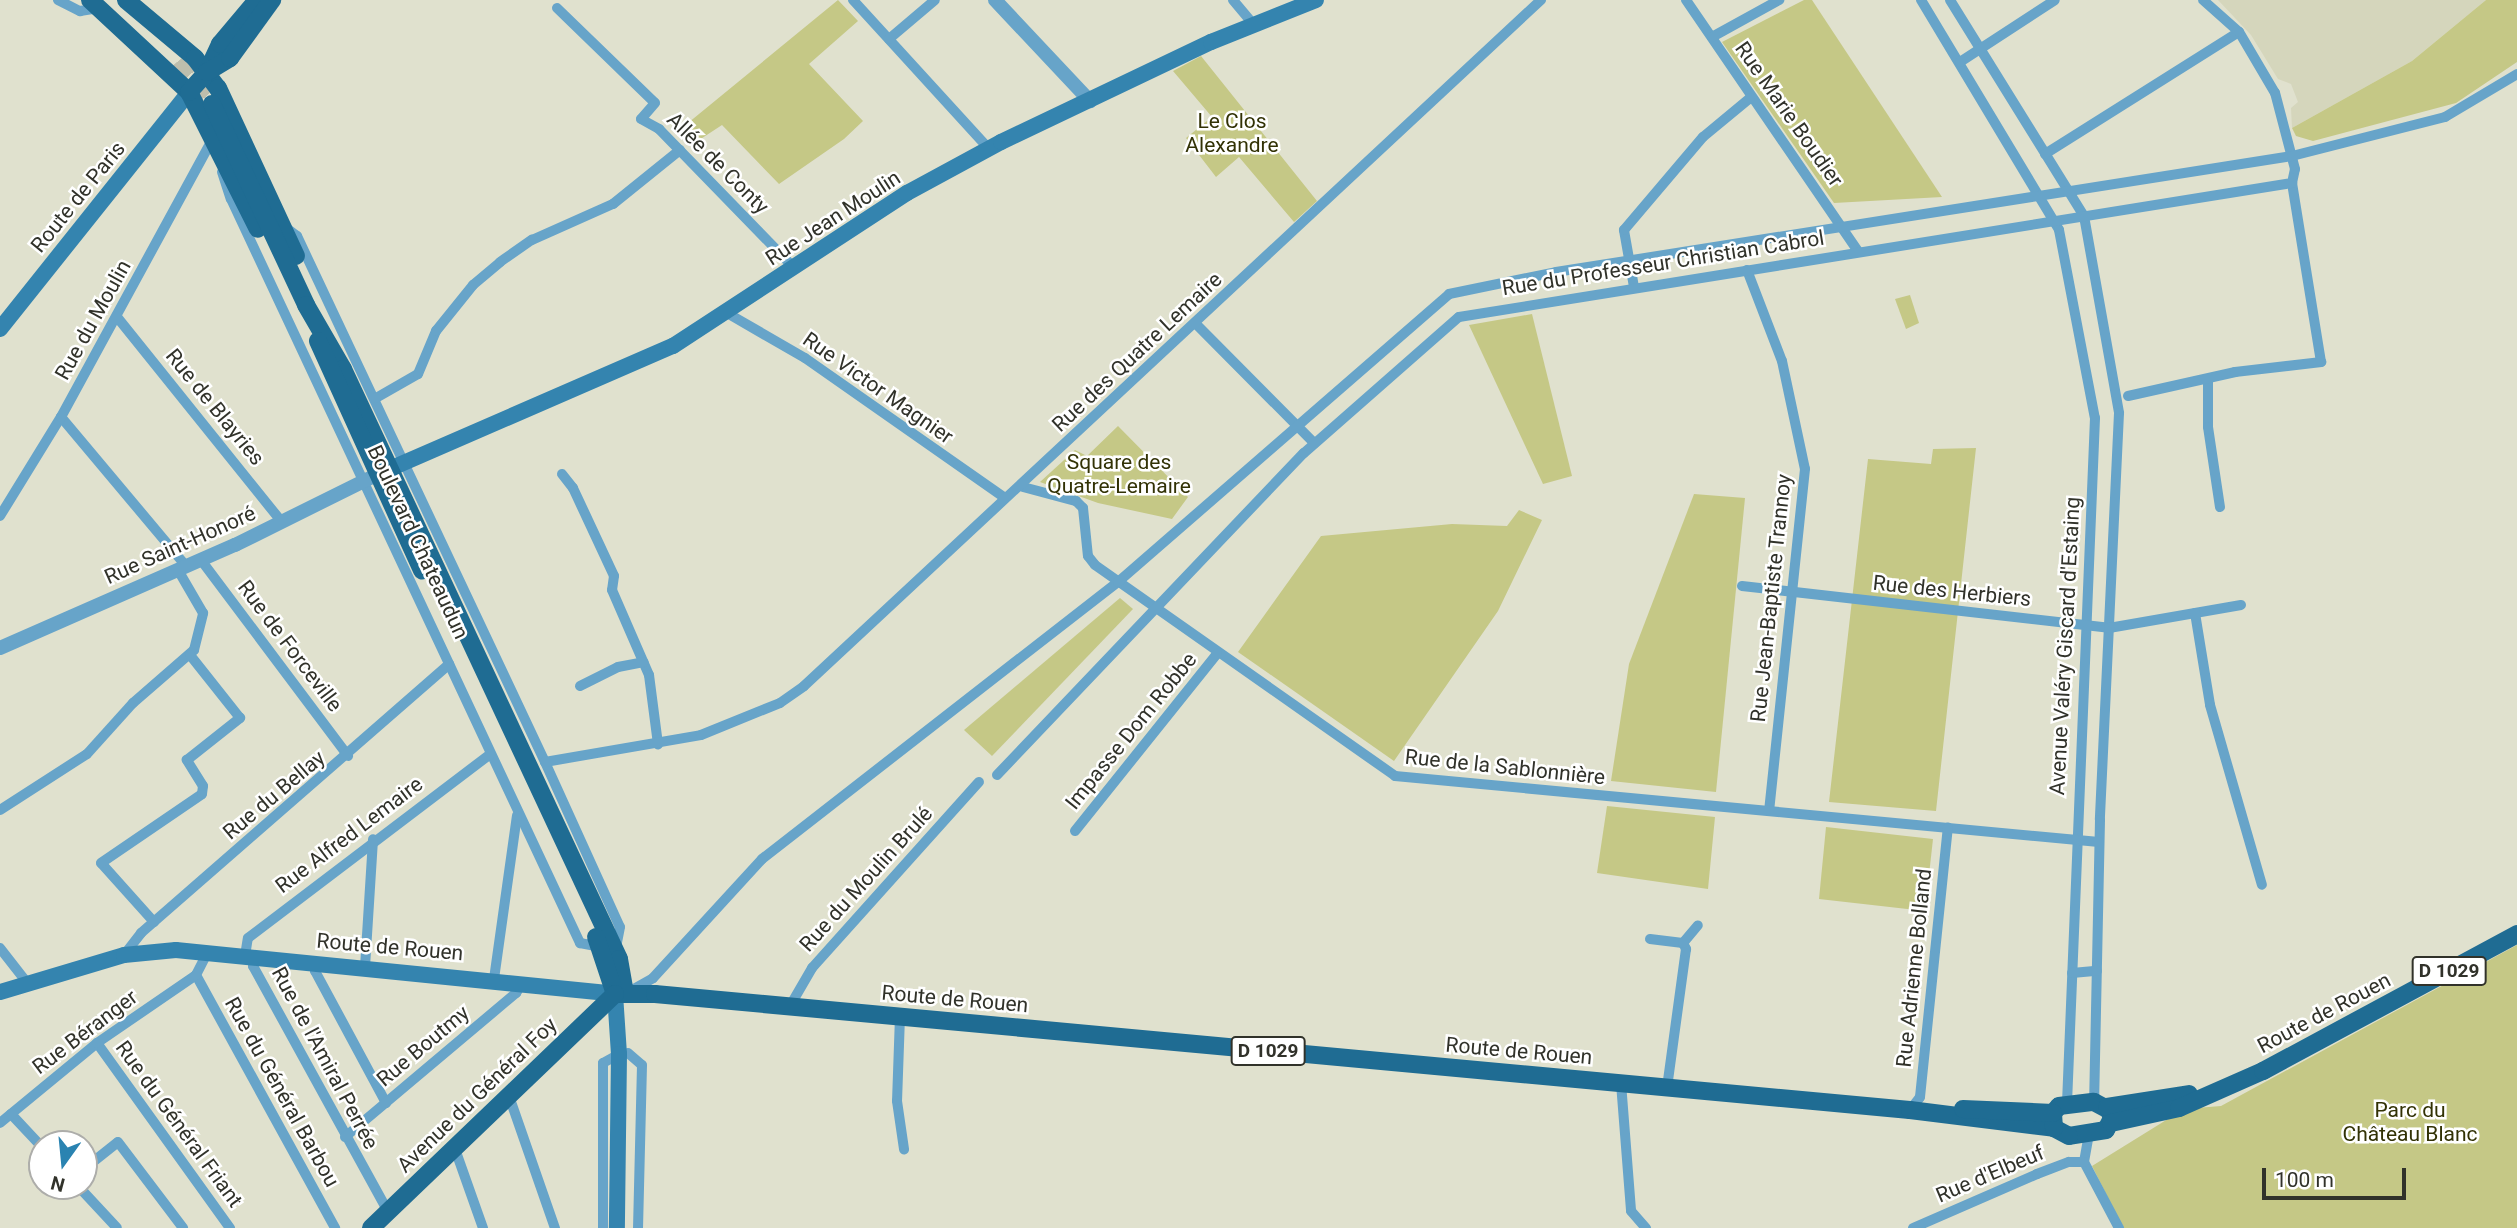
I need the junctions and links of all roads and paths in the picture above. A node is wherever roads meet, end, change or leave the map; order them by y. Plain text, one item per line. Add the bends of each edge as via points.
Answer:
1 (58, 0) edge
2 (125, 0) edge
3 (257, 0) edge
4 (272, 0) edge
5 (853, 0) edge
6 (935, 0) edge
7 (995, 0) edge
8 (1233, 0) edge
9 (1316, 0) edge
10 (1541, 0) edge
11 (1686, 0) edge
12 (1779, 0) edge
13 (1921, 0) edge
14 (1950, 0) edge
15 (2055, 0) edge
16 (2203, 0) edge
17 (98, 3) edge
18 (557, 8) dead end
19 (1252, 23) junction
20 (2239, 32) junction
21 (1712, 37) junction
22 (889, 39) junction
23 (1980, 49) junction
24 (177, 62) tunnel mouth
25 (1960, 62) junction
26 (207, 72) junction
27 (2517, 74) edge
28 (189, 92) junction
29 (1750, 98) junction
30 (1090, 101) junction
31 (212, 104) tunnel mouth
32 (212, 140) junction
33 (989, 149) junction
34 (680, 150) junction
35 (2045, 154) junction
36 (2292, 156) junction
37 (2292, 183) junction
38 (2069, 192) junction
39 (2042, 197) junction
40 (2084, 216) junction
41 (2054, 222) junction
42 (1846, 228) junction
43 (1858, 251) junction
44 (1629, 261) junction
45 (795, 269) junction
46 (1747, 270) junction
47 (1634, 287) junction
48 (316, 301) junction
49 (727, 313) junction
50 (117, 317) junction
51 (1196, 324) junction
52 (0, 329) edge
53 (335, 368) junction
54 (2208, 379) junction
55 (2128, 396) dead end
56 (376, 398) junction
57 (61, 417) junction
58 (1295, 424) junction
59 (1314, 443) junction
60 (383, 472) junction
61 (562, 474) dead end
62 (1023, 487) junction
63 (1004, 498) junction
64 (2220, 506) dead end
65 (0, 516) edge
66 (282, 522) junction
67 (201, 560) junction
68 (182, 568) junction
69 (1118, 582) junction
70 (1742, 586) dead end
71 (1792, 593) junction
72 (2241, 605) dead end
73 (1156, 611) junction
74 (2196, 613) junction
75 (2085, 626) junction
76 (2109, 628) junction
77 (0, 648) edge
78 (190, 654) junction
79 (1217, 654) junction
80 (644, 663) junction
81 (449, 664) junction
82 (580, 686) dead end
83 (658, 744) junction
84 (490, 754) junction
85 (348, 756) junction
86 (545, 762) junction
87 (997, 775) dead end
88 (979, 782) dead end
89 (0, 810) edge
90 (516, 810) junction
91 (1769, 811) junction
92 (1948, 827) junction
93 (1075, 831) dead end
94 (373, 839) junction
95 (2076, 841) junction
96 (2099, 842) junction
97 (2262, 885) dead end
98 (154, 922) junction
99 (1698, 925) dead end
100 (2517, 934) edge
101 (1650, 939) dead end
102 (1683, 943) junction
103 (0, 948) edge
104 (608, 949) junction
105 (206, 953) junction
106 (124, 955) junction
107 (249, 957) junction
108 (314, 963) junction
109 (365, 967) junction
110 (2096, 971) junction
111 (2071, 973) junction
112 (196, 975) junction
113 (494, 979) junction
114 (523, 982) junction
115 (29, 984) junction
116 (0, 992) edge
117 (620, 993) junction
118 (790, 1006) junction
119 (900, 1016) junction
120 (97, 1043) junction
121 (624, 1053) junction
122 (1621, 1083) junction
123 (1668, 1088) junction
124 (510, 1099) junction
125 (386, 1103) junction
126 (1910, 1110) junction
127 (2104, 1111) junction
128 (11, 1114) junction
129 (2058, 1115) junction
130 (0, 1123) edge
131 (28, 1132) edge
132 (2089, 1135) junction
133 (345, 1137) junction
134 (455, 1149) junction
135 (904, 1149) dead end
136 (98, 1158) edge
137 (2084, 1162) junction
138 (91, 1200) edge
139 (388, 1213) junction
140 (117, 1228) edge
141 (183, 1228) edge
142 (230, 1228) edge
143 (335, 1228) edge
144 (371, 1228) edge
145 (483, 1228) edge
146 (555, 1228) edge
147 (603, 1228) edge
148 (617, 1228) edge
149 (625, 1228) edge
150 (638, 1228) edge
151 (1646, 1228) edge
152 (1913, 1228) edge
153 (2119, 1228) edge

1 - 17 street via 80,11
2 - 26 main road
3 - 26 main road via 220,44
4 - 26 main road via 230,58
5 - 22 street
6 - 22 street
7 - 30 street
8 - 19 street
9 - 19 main road, Rue Jean Moulin
10 - 51 street, Rue des Quatre Lemaire
11 - 21 street, Rue Marie Boudier
12 - 21 street
13 - 25 street, Avenue Valéry Giscard d'Estaing
14 - 23 street
15 - 23 street
16 - 20 street
17 - 24 main road
17 - 28 main road
18 - 34 street, Allée de Conty via 655,103 641,119 652,123
19 - 30 main road, Rue Jean Moulin
20 - 35 street
20 - 36 street via 2275,93
21 - 29 street, Rue Marie Boudier
22 - 33 street
23 - 25 street
23 - 35 street
25 - 39 street, Avenue Valéry Giscard d'Estaing
26 - 28 main road
26 - 48 main road
27 - 36 street via 2445,117
28 - 32 main road
28 - 52 main road, Route de Paris
29 - 42 street, Rue Marie Boudier
29 - 44 street via 1703,137 1624,230
30 - 33 main road, Rue Jean Moulin
31 - 48 main road, Boulevard Chateaudun
32 - 50 street, Rue du Moulin
32 - 53 main road
32 - 60 street, Boulevard Chateaudun via 231,200
33 - 45 main road, Rue Jean Moulin via 907,193
34 - 45 street, Allée de Conty
34 - 56 street via 613,204 532,240 500,262 473,285 436,331 418,374
35 - 38 street
36 - 37 street
36 - 38 street
37 - 40 street, Rue du Professeur Christian Cabrol
37 - 54 street via 2321,362
38 - 39 street
38 - 40 street
39 - 41 street, Avenue Valéry Giscard d'Estaing
39 - 42 street
40 - 41 street, Rue du Professeur Christian Cabrol
40 - 76 street, Avenue Valéry Giscard d'Estaing via 2119,413
41 - 43 street, Rue du Professeur Christian Cabrol
41 - 75 street, Avenue Valéry Giscard d'Estaing via 2095,418
42 - 43 street, Rue Marie Boudier
42 - 44 street
43 - 46 street, Rue du Professeur Christian Cabrol
44 - 47 street
44 - 58 street via 1449,294
45 - 49 main road, Rue Jean Moulin
46 - 47 street, Rue du Professeur Christian Cabrol
46 - 71 street, Rue Jean-Baptiste Trannoy via 1782,361 1805,469
47 - 59 street, Rue du Professeur Christian Cabrol via 1459,317
48 - 53 main road, Boulevard Chateaudun
48 - 56 street, Boulevard Chateaudun
49 - 60 main road, Rue Jean Moulin via 673,346
49 - 63 street, Rue Victor Magnier via 805,358
50 - 57 street, Rue du Moulin
50 - 66 street, Rue de Blayries
51 - 58 street
51 - 62 street, Rue des Quatre Lemaire
53 - 60 main road, Boulevard Chateaudun
54 - 55 street
54 - 64 street via 2208,427
56 - 60 street, Boulevard Chateaudun
57 - 65 street, Rue du Moulin
57 - 68 street
58 - 59 street
58 - 69 street
59 - 73 street, Rue du Professeur Christian Cabrol
60 - 66 street, Rue Saint-Honoré
60 - 81 street, Boulevard Chateaudun
60 - 86 street, Boulevard Chateaudun
60 - 104 main road, Boulevard Chateaudun
61 - 80 street via 614,576 612,590
62 - 63 street, Rue des Quatre Lemaire
62 - 69 street, Rue de la Sablonnière via 1076,500 1083,508 1088,556
63 - 83 street, Rue des Quatre Lemaire via 999,509 804,687 741,721
66 - 67 street, Rue Saint-Honoré
67 - 68 street, Rue Saint-Honoré
67 - 85 street, Rue de Forceville
68 - 77 street, Rue Saint-Honoré
68 - 78 street via 203,613
69 - 73 street, Rue de la Sablonnière
69 - 117 street via 762,859 653,978
70 - 71 street, Rue des Herbiers
71 - 75 street, Rue des Herbiers
71 - 91 street, Rue Jean-Baptiste Trannoy
72 - 74 street, Rue des Herbiers
73 - 79 street, Rue de la Sablonnière
73 - 87 street, Rue du Professeur Christian Cabrol
74 - 76 street, Rue des Herbiers
74 - 97 street via 2210,705
75 - 76 street, Rue des Herbiers
75 - 95 street, Avenue Valéry Giscard d'Estaing
76 - 96 street, Avenue Valéry Giscard d'Estaing
78 - 89 street via 133,703 87,754
78 - 98 street via 240,718 187,761 203,786 202,794 101,863
79 - 91 street, Rue de la Sablonnière via 1395,776
79 - 93 street, Impasse Dom Robbe
80 - 82 street via 618,667
80 - 83 street
81 - 84 street, Boulevard Chateaudun
81 - 85 street, Rue du Bellay
83 - 86 street, Rue des Quatre Lemaire
84 - 90 street, Boulevard Chateaudun
84 - 94 street, Rue Alfred Lemaire
85 - 98 street, Rue du Bellay
86 - 104 street, Boulevard Chateaudun via 620,927
88 - 118 street, Rue du Moulin Brulé via 812,968
90 - 104 street, Boulevard Chateaudun via 580,943
90 - 113 street via 518,828
91 - 92 street, Rue de la Sablonnière
92 - 95 street, Rue de la Sablonnière
92 - 126 street, Rue Adrienne Bolland via 1920,1097
94 - 107 street, Rue Alfred Lemaire via 248,938
94 - 109 street
95 - 96 street, Rue de la Sablonnière
95 - 111 street, Avenue Valéry Giscard d'Estaing
96 - 110 street, Avenue Valéry Giscard d'Estaing
98 - 106 street, Rue du Bellay
99 - 102 street
100 - 127 main road, Route de Rouen / D 1029 via 2179,1108
101 - 102 street
102 - 123 street via 1686,949
103 - 115 street
104 - 117 main road, Boulevard Chateaudun
105 - 106 main road, Route de Rouen via 176,950
105 - 107 main road, Route de Rouen
105 - 112 street
106 - 115 main road, Route de Rouen
107 - 108 main road, Route de Rouen
107 - 133 street, Rue de l'Amiral Perrée
108 - 109 main road, Route de Rouen
108 - 125 street via 314,971
109 - 113 main road, Route de Rouen
110 - 111 street
110 - 127 street, Avenue Valéry Giscard d'Estaing
111 - 129 street, Avenue Valéry Giscard d'Estaing
112 - 120 street, Rue Béranger
112 - 143 street, Rue du Général Barbou
113 - 114 main road, Route de Rouen
114 - 117 main road, Route de Rouen
114 - 125 street, Rue Boutmy via 516,993
115 - 116 main road, Route de Rouen
117 - 118 main road, Route de Rouen / D 1029
117 - 121 main road
117 - 124 main road, Avenue du Général Foy
118 - 119 main road, Route de Rouen / D 1029
119 - 122 main road, Route de Rouen / D 1029
119 - 135 street via 897,1101
120 - 128 street, Rue Béranger
120 - 142 street, Rue du Général Friant
121 - 147 street via 603,1063
121 - 148 main road
121 - 149 main road
121 - 150 street via 642,1065
122 - 123 main road, Route de Rouen / D 1029
122 - 151 street via 1631,1211
123 - 126 main road, Route de Rouen / D 1029
124 - 134 main road, Avenue du Général Foy
124 - 146 street
125 - 133 street, Rue Boutmy
126 - 129 main road, Route de Rouen / D 1029
127 - 129 main road
127 - 132 main road via 2106,1130
128 - 130 street, Rue Béranger
128 - 131 street
129 - 132 main road via 2068,1136
132 - 137 street
133 - 139 street, Rue de l'Amiral Perrée
134 - 139 main road, Avenue du Général Foy
134 - 145 street
136 - 141 street via 118,1142
137 - 152 street, Rue d'Elbeuf via 2069,1162 2037,1174
137 - 153 street
138 - 140 street
139 - 144 main road, Avenue du Général Foy

